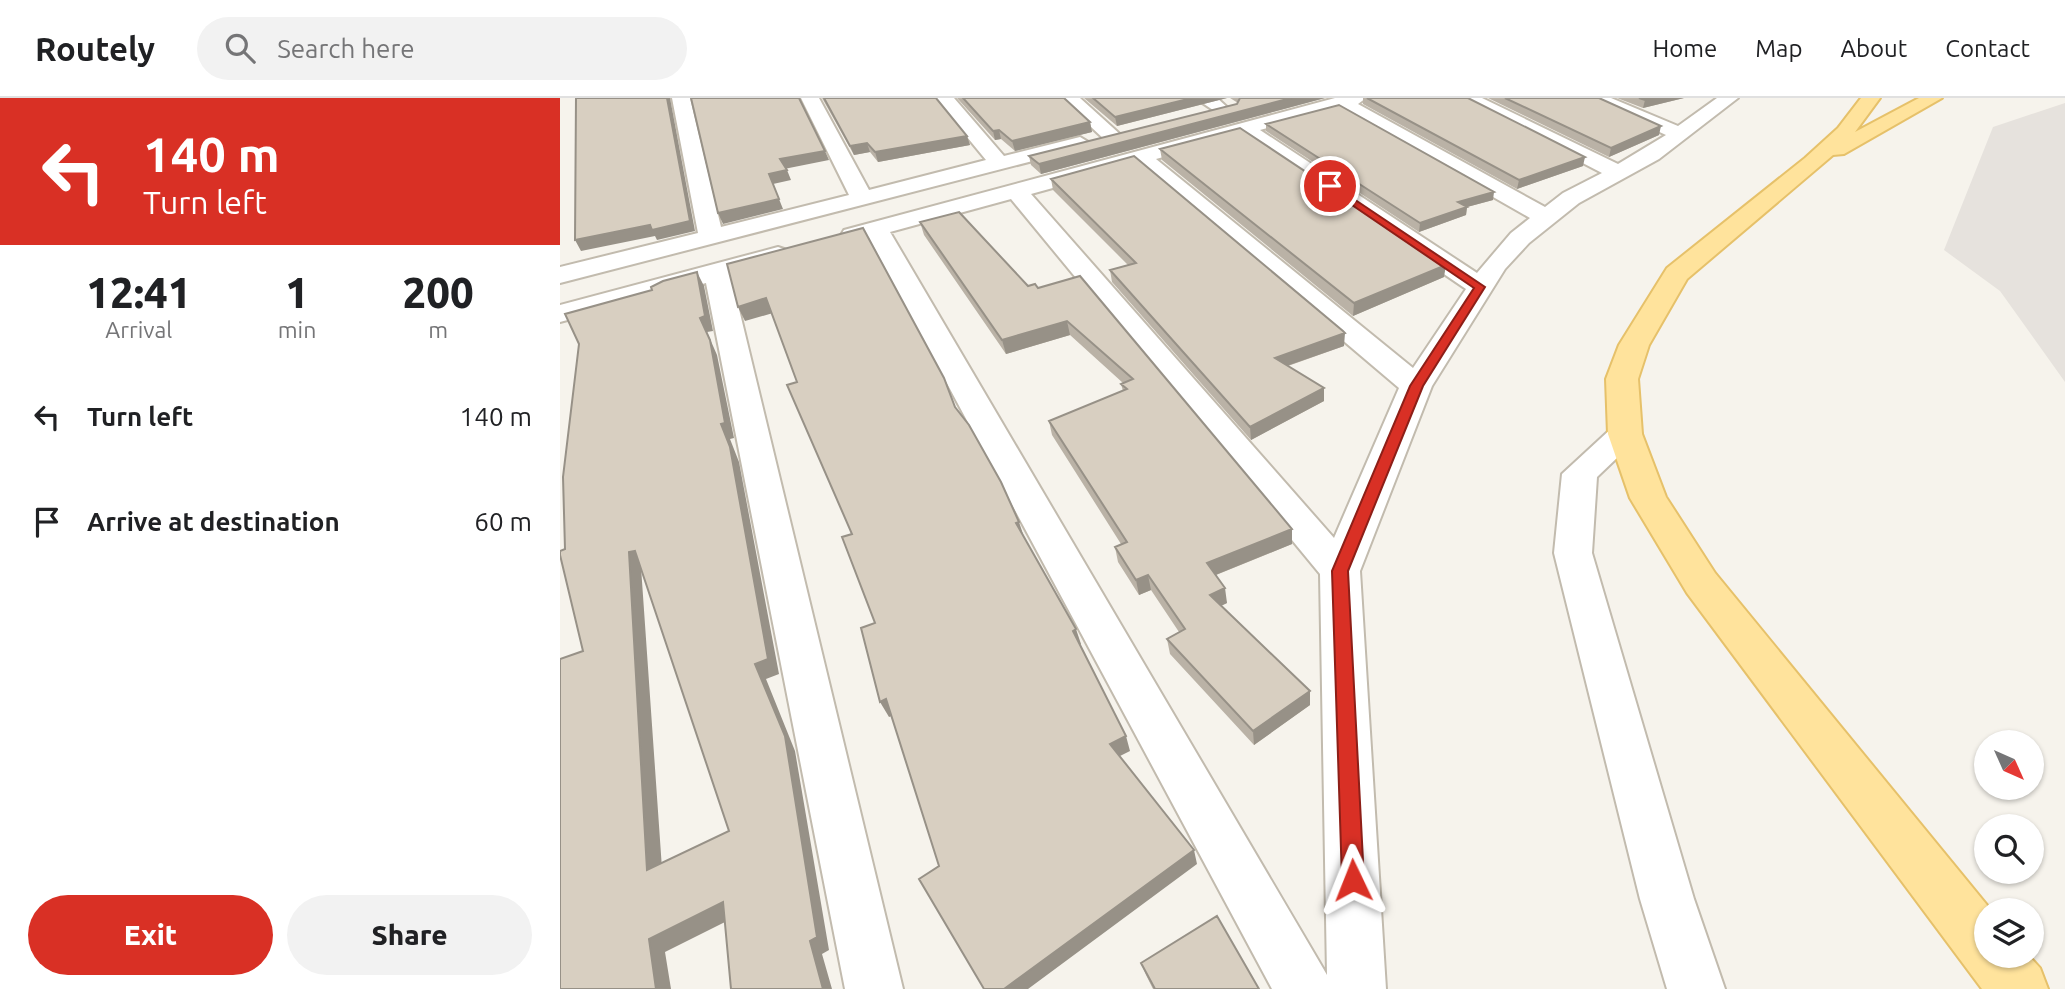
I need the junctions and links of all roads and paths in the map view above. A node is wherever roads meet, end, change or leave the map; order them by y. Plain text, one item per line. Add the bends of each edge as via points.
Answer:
1 (681, 98) edge
2 (810, 98) edge
3 (944, 98) edge
4 (1069, 98) edge
5 (1467, 98) edge
6 (1595, 98) edge
7 (1728, 98) edge
8 (1871, 98) edge
9 (1933, 98) edge
10 (1349, 100) edge
11 (1139, 129) edge
12 (1245, 129) junction
13 (1680, 134) junction
14 (1112, 136) junction
15 (1140, 157) junction
16 (1813, 163) junction
17 (1000, 164) junction
18 (1619, 173) junction
19 (1016, 191) junction
20 (869, 214) junction
21 (1545, 217) junction
22 (836, 239) edge
23 (796, 250) edge
24 (714, 254) junction
25 (560, 275) edge
26 (1480, 287) junction
27 (560, 314) edge
28 (1416, 386) junction
29 (1625, 435) junction
30 (1340, 571) junction
31 (1974, 933) edge
32 (2002, 968) edge
33 (874, 989) edge
34 (1304, 989) edge
35 (1357, 989) edge
36 (1696, 989) edge
37 (2019, 989) edge

1 - 24 street
2 - 20 street
3 - 17 street
4 - 14 street
5 - 18 street
6 - 13 street
7 - 13 street
8 - 16 main road
9 - 16 main road
10 - 12 street
10 - 21 street
11 - 14 street
12 - 15 street
12 - 26 street
13 - 18 street
14 - 17 street
15 - 19 street
15 - 28 street
16 - 29 main road via 1676,274 1634,345 1622,379
17 - 20 street
18 - 21 street
19 - 20 street
19 - 30 street
20 - 22 street
20 - 24 street
20 - 34 street
21 - 26 street via 1520,238
23 - 24 street
24 - 25 street
24 - 27 street
24 - 33 street
26 - 28 street
28 - 30 street
29 - 31 main road via 1648,498 1701,583
29 - 36 street via 1580,474 1573,552 1667,899
30 - 35 street
32 - 37 main road

